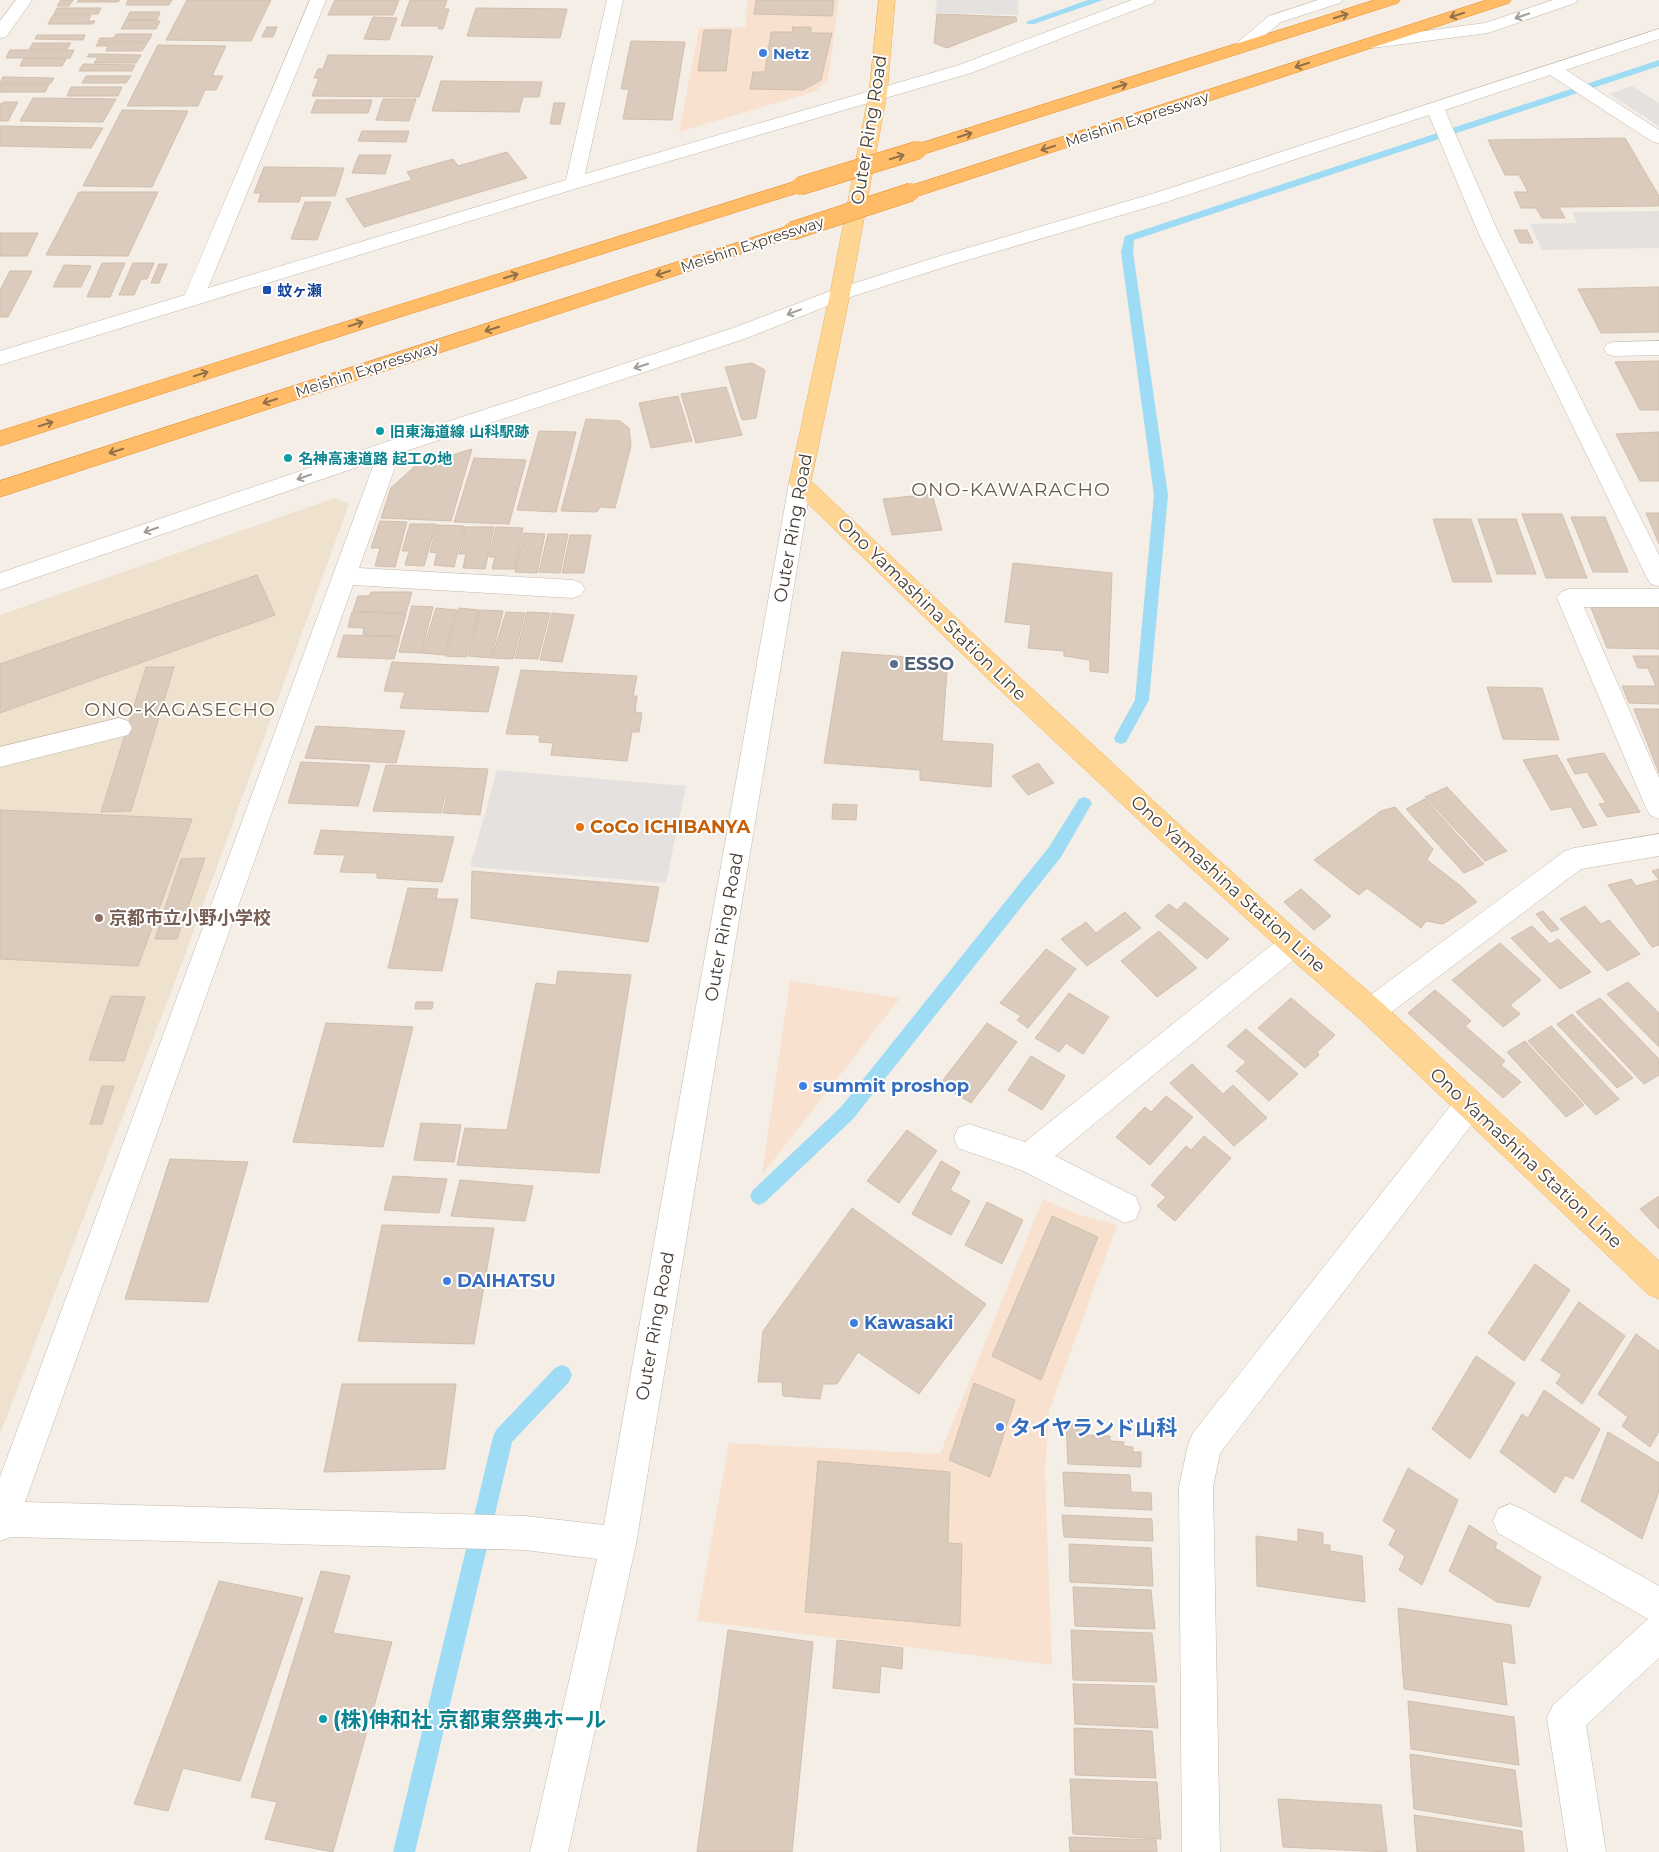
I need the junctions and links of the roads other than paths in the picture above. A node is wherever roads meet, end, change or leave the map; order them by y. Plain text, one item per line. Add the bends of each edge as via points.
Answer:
1 (24, 0) edge
2 (318, 0) edge
3 (615, 0) edge
4 (887, 0) edge
5 (1147, 0) edge
6 (1334, 0) edge
7 (1392, 0) edge
8 (1503, 0) edge
9 (1569, 0) edge
10 (0, 33) edge
11 (1659, 34) edge
12 (1372, 42) junction
13 (1239, 48) junction
14 (1552, 69) junction
15 (878, 94) junction
16 (1435, 108) junction
17 (1659, 138) edge
18 (574, 183) junction
19 (840, 294) junction
20 (194, 298) junction
21 (1659, 348) edge
22 (1614, 349) dead end
23 (0, 358) edge
24 (0, 439) edge
25 (391, 448) junction
26 (800, 483) junction
27 (0, 488) edge
28 (344, 576) junction
29 (1659, 578) edge
30 (0, 582) edge
31 (573, 589) dead end
32 (1659, 598) edge
33 (119, 728) dead end
34 (0, 757) edge
35 (1659, 808) edge
36 (1659, 844) edge
37 (1293, 944) junction
38 (1371, 1011) junction
39 (1469, 1105) junction
40 (969, 1138) dead end
41 (1029, 1158) junction
42 (1125, 1208) dead end
43 (1659, 1283) edge
44 (1, 1521) edge
45 (1510, 1521) dead end
46 (618, 1544) junction
47 (1659, 1606) edge
48 (1659, 1633) edge
49 (549, 1852) edge
50 (1201, 1852) edge
51 (1587, 1852) edge

1 - 10 street
2 - 20 street
3 - 18 street
4 - 15 main road, Outer Ring Road
5 - 15 street via 965,69
6 - 13 street via 1275,19
13 -> 7 highway
8 -> 12 highway, Meishin Expressway
9 -> 12 street via 1488,28
11 - 14 street
12 -> 27 highway, Meishin Expressway, bridge
24 -> 13 highway, bridge via 393,312
14 - 16 street
14 - 17 street
15 - 18 street
15 - 19 main road, Outer Ring Road
16 - 19 street via 1097,217
16 - 29 street via 1488,232
18 - 20 street
19 -> 25 street via 740,333
19 - 26 main road, Outer Ring Road
20 - 23 street
21 - 22 street
25 - 28 street
25 -> 30 street
26 - 37 main road, Ono Yamashina Station Line via 993,668
26 - 46 street, Outer Ring Road
28 - 31 street
28 - 44 street
32 - 35 street via 1570,598
33 - 34 street
36 - 38 street via 1574,859
37 - 38 main road, Ono Yamashina Station Line
37 - 41 street
38 - 39 main road, Ono Yamashina Station Line
39 - 43 main road, Ono Yamashina Station Line
39 - 50 street via 1205,1445 1196,1487
40 - 41 street
41 - 42 street
44 - 46 street via 526,1533
45 - 47 street
46 - 49 street, Outer Ring Road
48 - 51 street via 1566,1718

